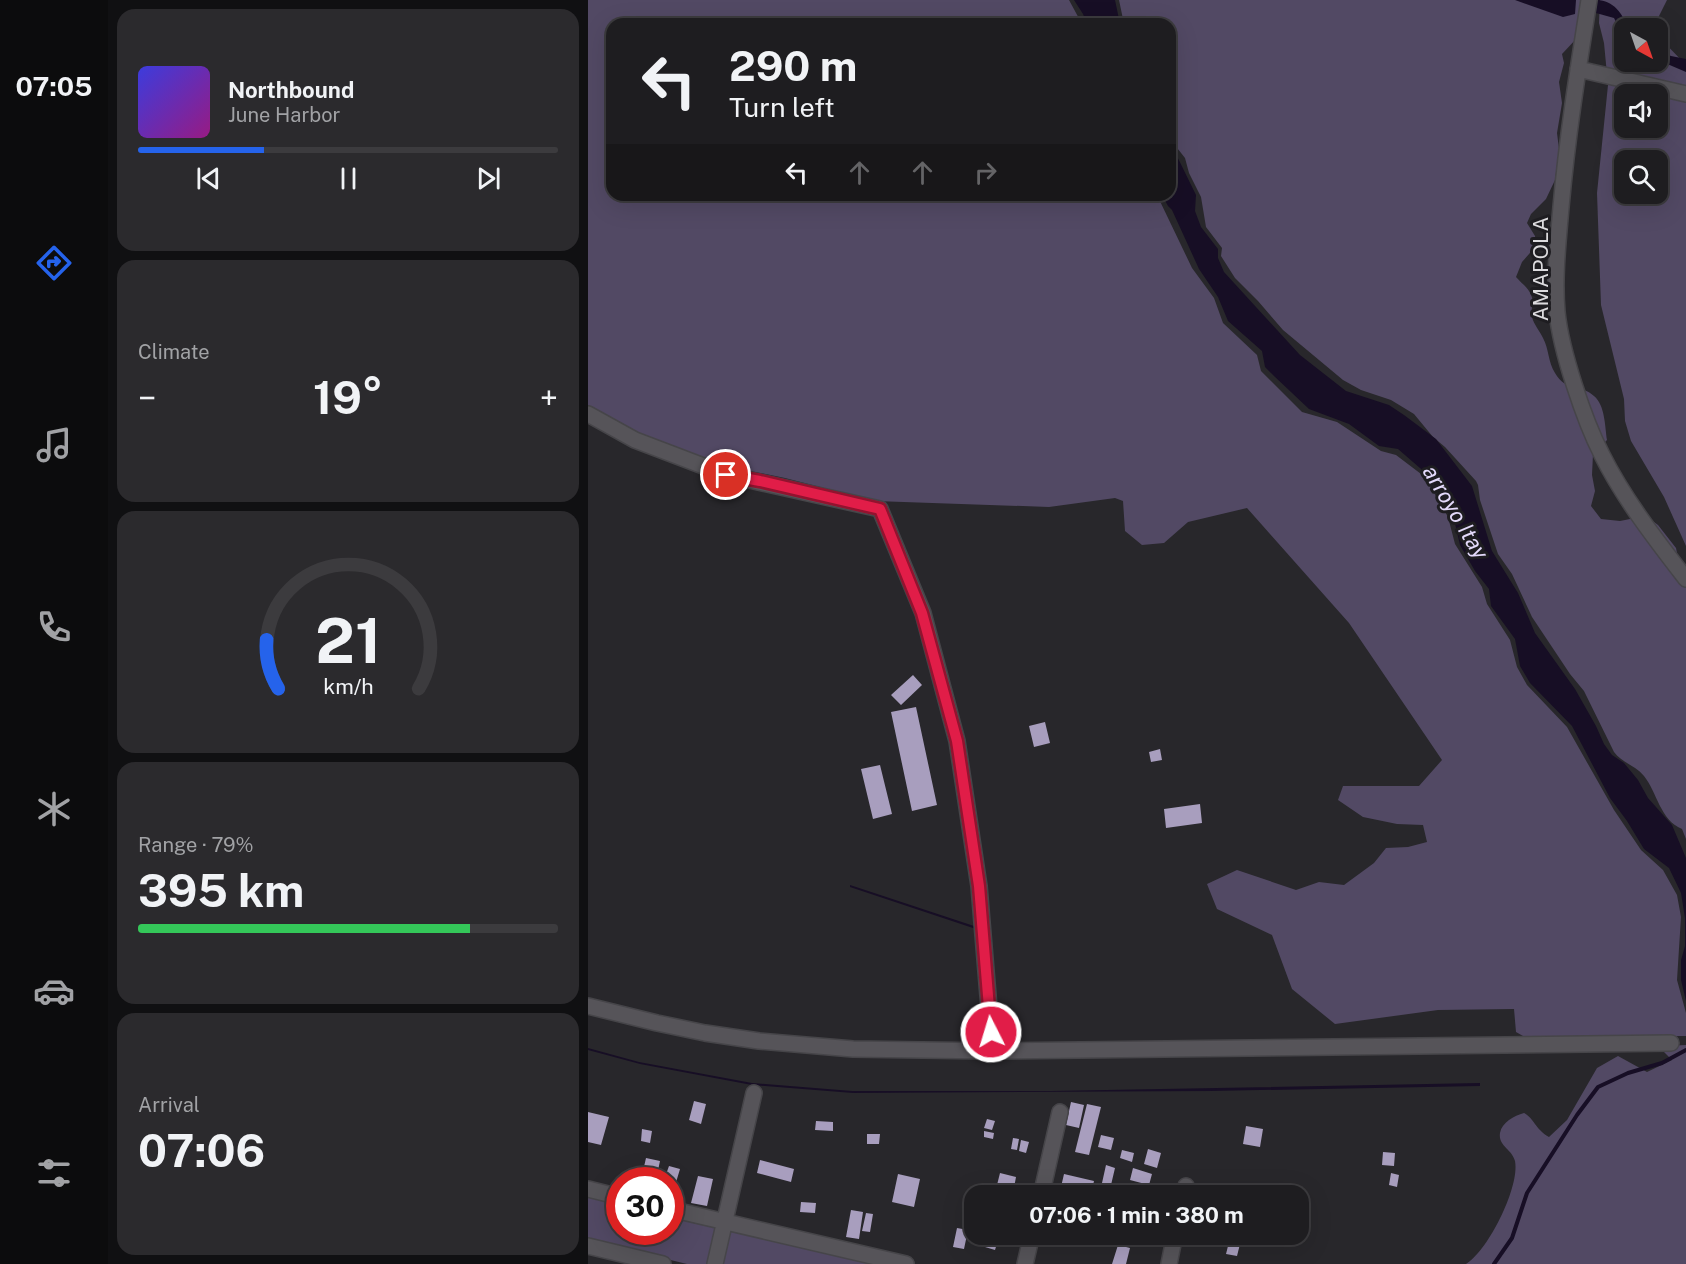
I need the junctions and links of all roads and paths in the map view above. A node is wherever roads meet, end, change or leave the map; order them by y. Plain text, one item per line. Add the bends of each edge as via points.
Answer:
1 (1589, 0) edge
2 (1578, 69) junction
3 (1686, 94) edge
4 (588, 414) edge
5 (1686, 579) edge
6 (588, 1006) edge
7 (1671, 1043) dead end
8 (987, 1051) junction
9 (754, 1093) dead end
10 (1060, 1112) dead end
11 (1043, 1185) edge
12 (588, 1189) edge
13 (606, 1194) edge
14 (684, 1212) edge
15 (725, 1221) junction
16 (1029, 1245) edge
17 (1173, 1245) edge
18 (588, 1246) edge
19 (663, 1264) edge
20 (715, 1264) edge
21 (906, 1264) edge
22 (1025, 1264) edge
23 (1169, 1264) edge

1 - 2 street, AMAPOLA
2 - 3 street
2 - 5 street, AMAPOLA via 1557,251 1557,313 1568,361 1602,455 1636,511
4 - 8 street via 636,440 726,475 880,509 922,613 957,741 979,886 991,1032
6 - 8 street via 759,1041 853,1049
7 - 8 street
9 - 15 street
10 - 11 street
12 - 13 street
14 - 15 street
15 - 20 street
15 - 21 street
16 - 22 street
17 - 23 street
18 - 19 street

